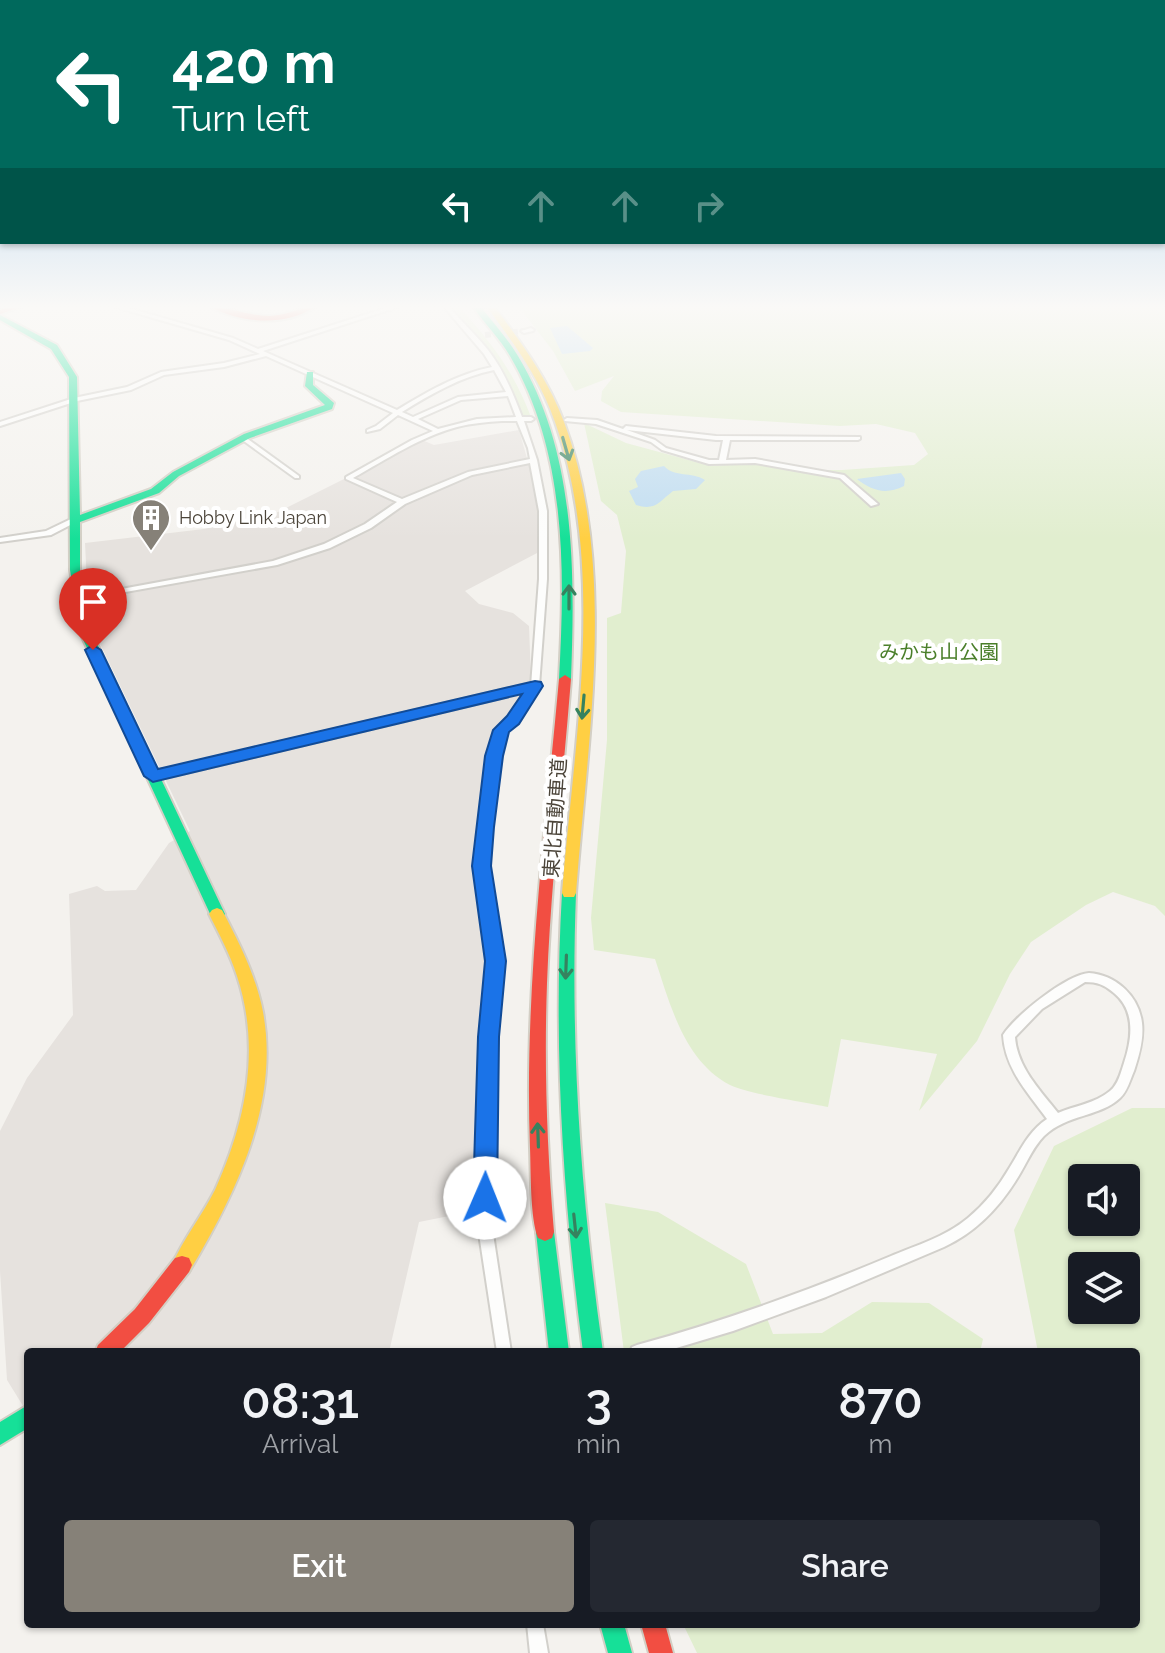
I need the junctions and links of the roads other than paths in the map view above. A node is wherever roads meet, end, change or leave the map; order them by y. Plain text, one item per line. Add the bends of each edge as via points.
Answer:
1 (74, 384) edge
2 (140, 384) edge
3 (309, 384) edge
4 (333, 384) edge
5 (448, 384) edge
6 (505, 384) edge
7 (527, 384) edge
8 (541, 384) edge
9 (445, 386) junction
10 (510, 394) junction
11 (460, 398) junction
12 (76, 399) junction
13 (397, 412) junction
14 (521, 418) junction
15 (413, 419) junction
16 (531, 419) dead end
17 (567, 420) dead end
18 (0, 424) edge
19 (616, 428) junction
20 (435, 429) junction
21 (369, 431) dead end
22 (243, 438) junction
23 (727, 438) junction
24 (858, 438) dead end
25 (534, 460) junction
26 (722, 462) junction
27 (297, 477) dead end
28 (402, 502) junction
29 (874, 504) dead end
30 (74, 521) junction
31 (0, 540) edge
32 (78, 599) junction
33 (535, 686) junction
34 (153, 776) junction
35 (1054, 1118) junction
36 (109, 1348) edge
37 (503, 1348) edge
38 (559, 1348) edge
39 (592, 1348) edge
40 (652, 1348) edge
41 (24, 1419) edge
42 (0, 1434) edge
43 (536, 1628) edge
44 (613, 1628) edge
45 (654, 1628) edge
46 (539, 1653) edge
47 (620, 1653) edge
48 (661, 1653) edge

1 - 12 main road
2 - 12 street
3 - 22 main road via 331,405
4 - 13 street
5 - 9 street
6 - 10 street
38 -> 7 main road, 東北自動車道 via 541,1197 536,1029 566,673 569,571 552,451
8 -> 39 main road, 東北自動車道 via 575,483 584,539 587,657 568,911 565,1071 572,1196
9 - 11 street
9 - 13 street
10 - 11 street
10 - 14 street
11 - 15 street
12 - 18 street
12 - 30 main road
13 - 15 street
13 - 21 street
14 - 16 street
14 - 20 street via 465,421
14 - 25 street
15 - 20 street
17 - 19 street
19 - 23 street
19 - 26 street via 664,449
20 - 28 street via 348,478
22 - 27 street
22 - 30 main road via 155,491
23 - 24 street
23 - 26 street
25 - 28 street via 470,473
25 - 33 street via 543,511
26 - 29 street via 755,461 842,476
28 - 32 street via 327,546 274,563
30 - 31 street via 48,533
30 - 32 main road
32 - 34 main road via 87,635
33 - 34 main road
33 - 37 street via 501,730 481,866 496,961 488,1037 485,1227
34 - 36 main road via 246,977 257,1017 260,1061 246,1138 212,1216 153,1301
35 - 35 street via 1019,1069 1009,1035 1038,1006 1090,976 1118,988 1133,1007 1137,1043 1121,1088 1112,1097
35 - 40 street via 1036,1136 1002,1192 955,1234 731,1327
41 - 42 main road
43 - 46 street
44 - 47 main road
45 - 48 main road

